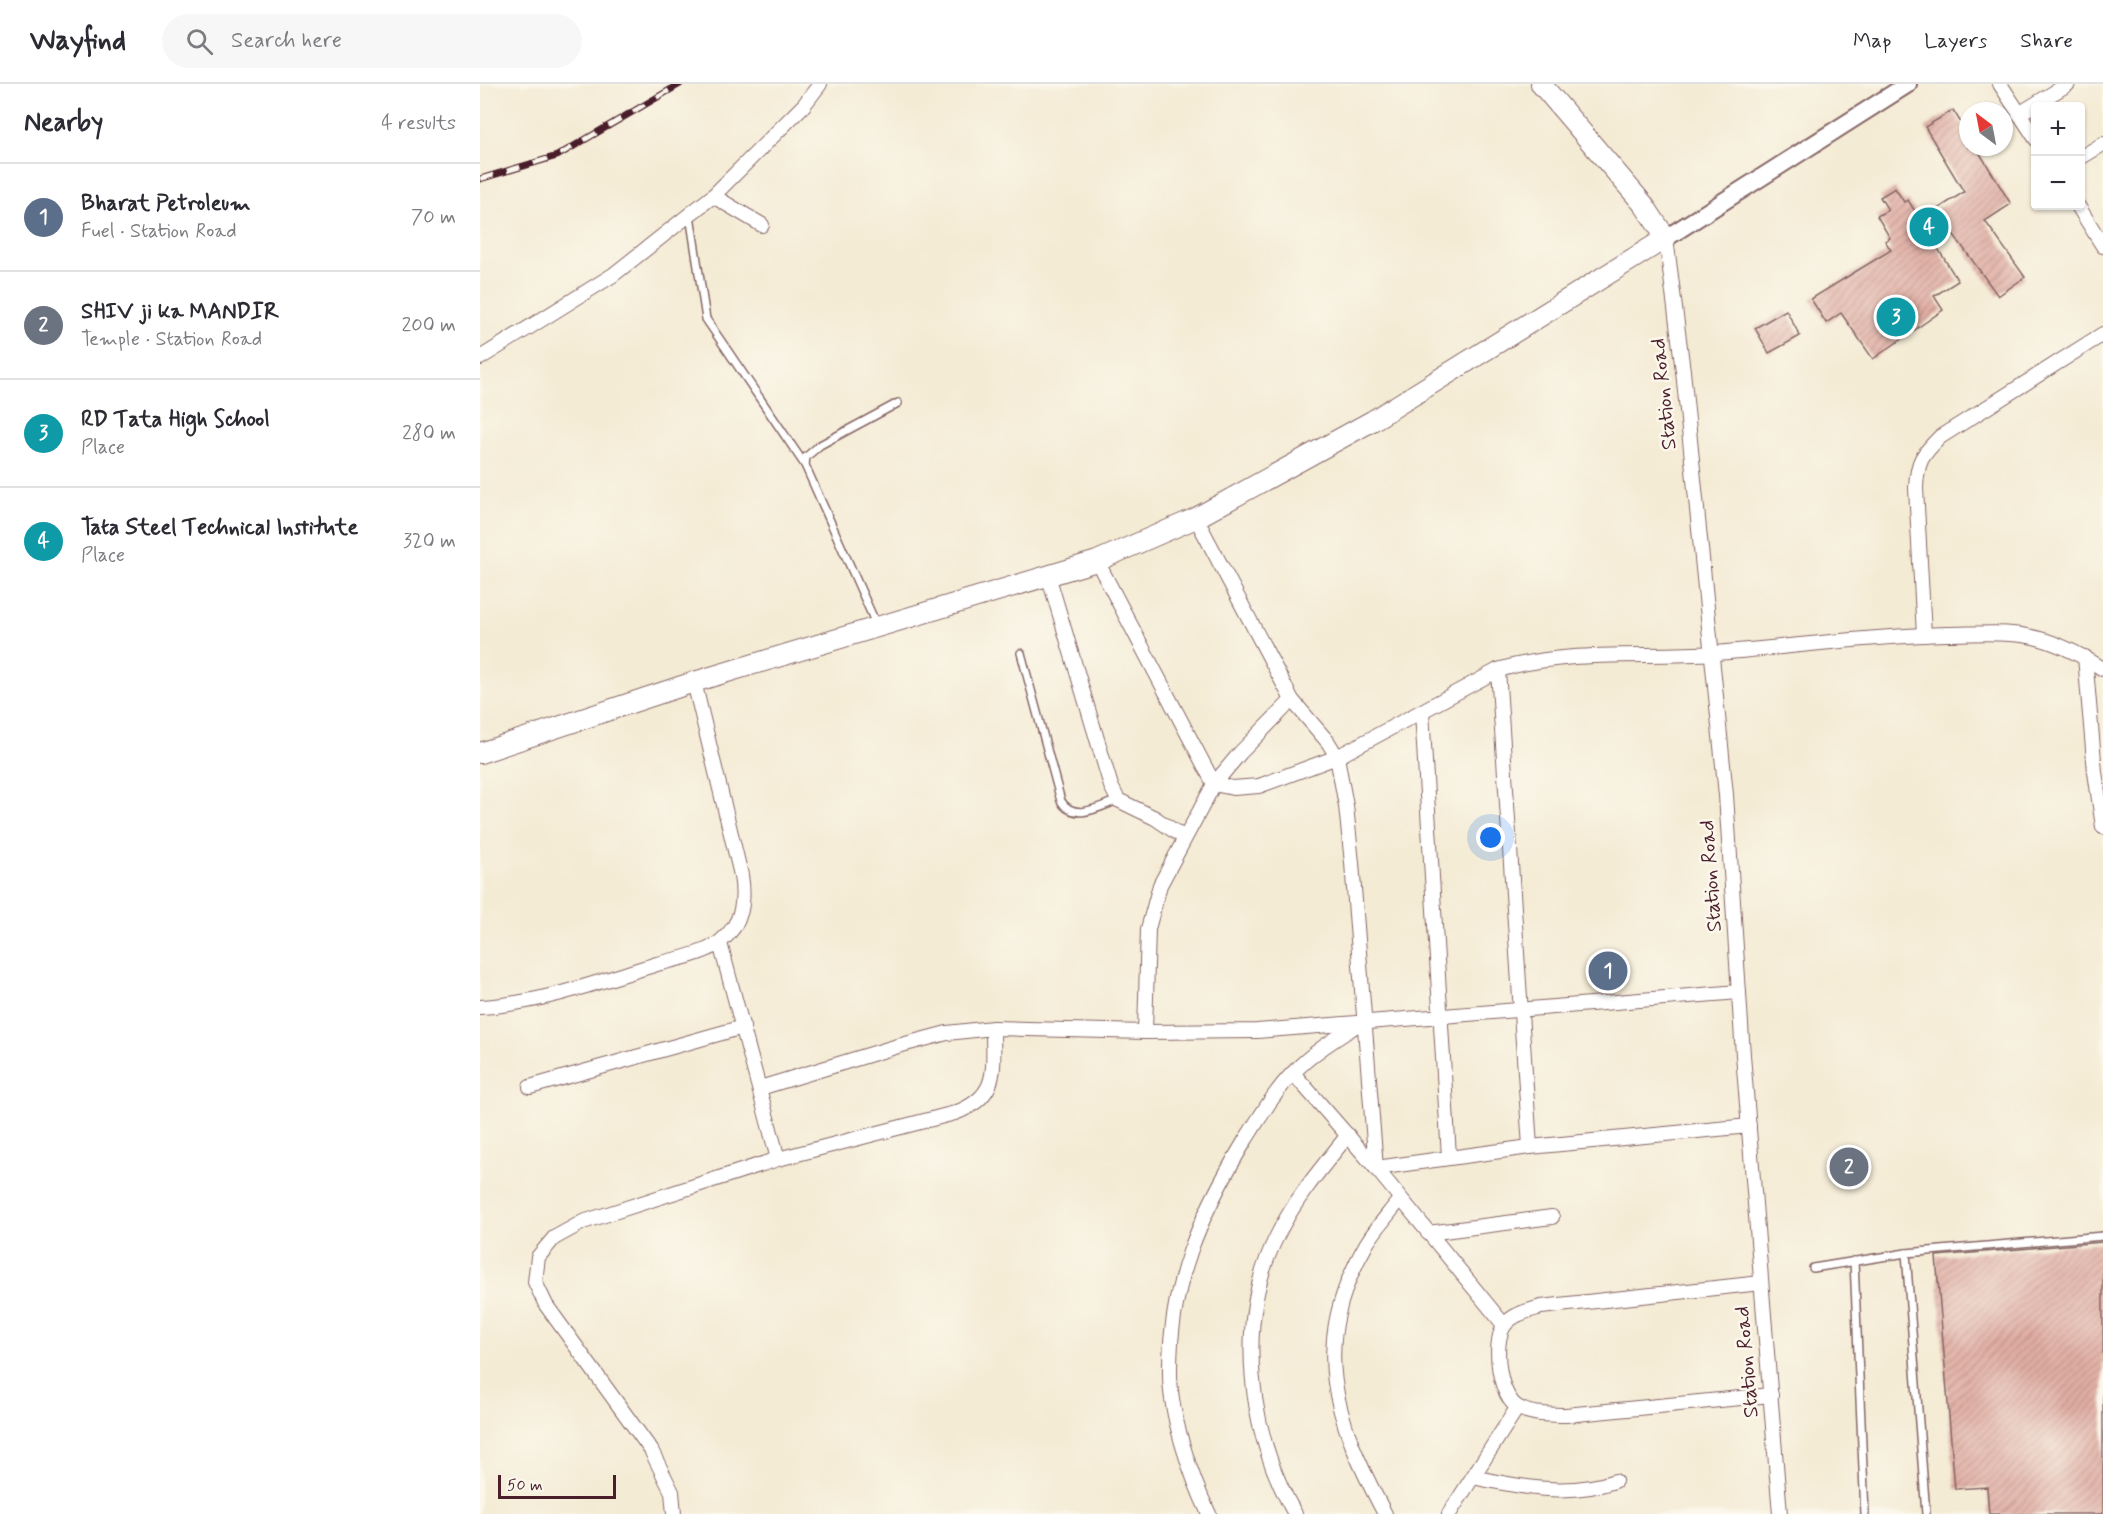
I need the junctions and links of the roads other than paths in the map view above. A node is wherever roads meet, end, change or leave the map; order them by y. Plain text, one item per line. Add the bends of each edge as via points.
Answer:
1 (820, 84) edge
2 (1541, 84) edge
3 (1908, 84) edge
4 (2001, 84) edge
5 (2068, 84) edge
6 (2019, 114) junction
7 (2031, 132) edge
8 (2103, 144) edge
9 (2083, 156) edge
10 (713, 196) junction
11 (2080, 210) edge
12 (690, 215) junction
13 (762, 225) dead end
14 (1666, 238) junction
15 (2103, 246) edge
16 (2103, 334) edge
17 (480, 358) edge
18 (898, 403) dead end
19 (806, 465) junction
20 (1196, 518) junction
21 (1097, 561) junction
22 (1048, 576) junction
23 (878, 629) junction
24 (1924, 635) junction
25 (1021, 652) dead end
26 (1713, 653) junction
27 (2085, 657) junction
28 (2103, 669) edge
29 (1498, 670) junction
30 (694, 682) junction
31 (1292, 700) junction
32 (1422, 712) junction
33 (480, 753) edge
34 (1337, 757) junction
35 (2099, 771) edge
36 (1214, 784) junction
37 (1118, 800) junction
38 (2103, 827) edge
39 (1183, 837) junction
40 (720, 943) junction
41 (1739, 992) junction
42 (480, 1007) edge
43 (1520, 1010) junction
44 (1442, 1018) junction
45 (1362, 1021) junction
46 (743, 1027) junction
47 (993, 1028) junction
48 (1145, 1032) junction
49 (1293, 1072) junction
50 (530, 1087) dead end
51 (760, 1088) junction
52 (1749, 1126) junction
53 (1348, 1136) junction
54 (1530, 1147) junction
55 (1449, 1158) junction
56 (778, 1159) junction
57 (1376, 1168) junction
58 (1400, 1199) junction
59 (1552, 1217) dead end
60 (1428, 1233) junction
61 (2103, 1236) edge
62 (1906, 1253) junction
63 (1854, 1261) junction
64 (1813, 1268) dead end
65 (1761, 1283) junction
66 (1504, 1325) junction
67 (1771, 1395) junction
68 (1517, 1407) junction
69 (1473, 1477) junction
70 (1615, 1481) dead end
71 (674, 1514) edge
72 (1209, 1514) edge
73 (1295, 1514) edge
74 (1385, 1514) edge
75 (1449, 1514) edge
76 (1780, 1514) edge
77 (1865, 1514) edge
78 (1926, 1514) edge

1 - 10 street
2 - 14 main road via 1644,205
3 - 14 street
4 - 6 street
5 - 6 street
6 - 7 street
8 - 9 street
10 - 12 street
10 - 13 street
11 - 15 street
12 - 17 street via 614,275
12 - 19 lane via 706,318
14 - 20 main road via 1372,420
14 - 26 street, Station Road
16 - 24 street via 1948,432 1922,454 1916,488
18 - 19 lane via 812,449
19 - 23 lane
20 - 21 main road
20 - 31 street
21 - 22 main road
21 - 36 street
22 - 23 main road
22 - 37 street
23 - 30 main road
24 - 26 street
24 - 27 street via 2028,636
25 - 37 lane via 1066,810 1081,812
26 - 29 street via 1573,655
26 - 41 street, Station Road
27 - 28 street
27 - 35 street
29 - 32 street
29 - 43 street
30 - 33 main road
30 - 40 street via 744,896 742,912
31 - 34 street
31 - 36 street
32 - 34 street
32 - 44 street
34 - 36 street via 1259,786 1233,788
34 - 45 street via 1351,852
35 - 38 street
36 - 39 street
37 - 39 street
39 - 48 street via 1160,885 1148,928
40 - 42 street via 566,991
40 - 46 street
41 - 43 street
41 - 52 street, Station Road
43 - 44 street
43 - 54 street
44 - 45 street
44 - 55 street
45 - 48 street via 1257,1031
45 - 49 street
45 - 57 street
46 - 50 street
46 - 51 street
47 - 48 street
47 - 51 street via 947,1033
47 - 56 street via 993,1079 974,1106
49 - 53 street
49 - 72 street via 1226,1173 1189,1247 1173,1313 1169,1376 1180,1437
51 - 56 street
52 - 54 street
52 - 65 street, Station Road
53 - 57 street
53 - 73 street via 1306,1188 1276,1237 1259,1283 1251,1336 1256,1401 1268,1454
54 - 55 street
55 - 57 street
56 - 71 street via 583,1222 554,1238 538,1257 535,1282 546,1305 651,1450 672,1492
57 - 58 street
58 - 60 street
58 - 74 street via 1367,1242 1345,1288 1334,1332 1333,1382 1342,1422
59 - 60 street
60 - 66 street
61 - 62 lane
62 - 63 lane
62 - 78 lane
63 - 64 lane
63 - 77 lane
65 - 66 street via 1541,1307 1520,1313
65 - 67 street, Station Road
66 - 68 street via 1498,1342 1499,1370
67 - 68 street via 1566,1415 1535,1414
67 - 76 street, Station Road
68 - 69 street
69 - 70 street via 1528,1490 1599,1487
69 - 75 street

